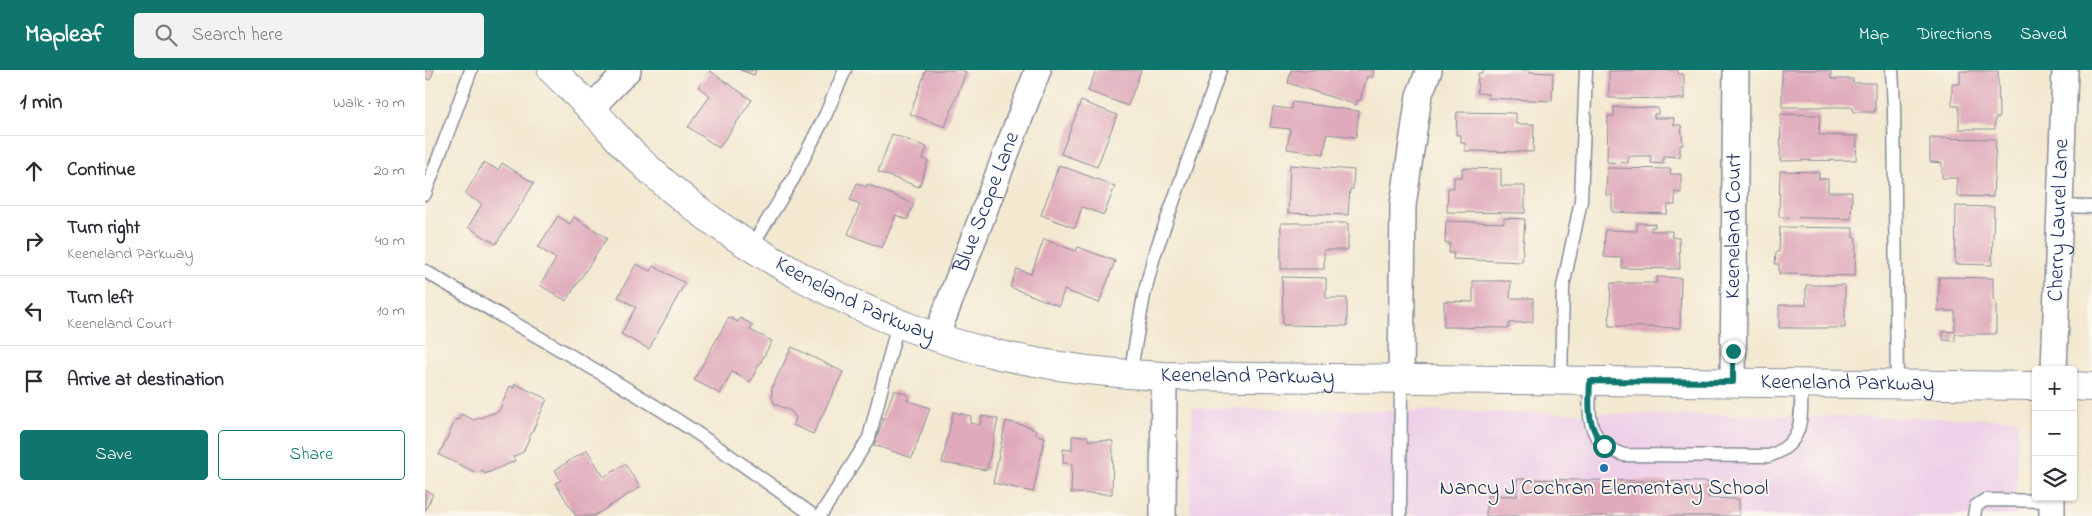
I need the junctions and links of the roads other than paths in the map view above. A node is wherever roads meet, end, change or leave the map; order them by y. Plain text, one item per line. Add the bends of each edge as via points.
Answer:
1 (471, 70) edge
2 (552, 70) edge
3 (628, 70) edge
4 (845, 70) edge
5 (1038, 70) edge
6 (1220, 70) edge
7 (1429, 70) edge
8 (1586, 70) edge
9 (1736, 70) edge
10 (1892, 70) edge
11 (2065, 70) edge
12 (591, 108) junction
13 (425, 194) edge
14 (2060, 206) junction
15 (2092, 207) edge
16 (751, 247) junction
17 (425, 272) edge
18 (898, 323) junction
19 (936, 336) junction
20 (2055, 366) edge
21 (1131, 375) junction
22 (1164, 376) junction
23 (1401, 379) junction
24 (1561, 381) junction
25 (1590, 381) junction
26 (1733, 382) junction
27 (1801, 383) junction
28 (1897, 384) junction
29 (2032, 386) edge
30 (2077, 386) edge
31 (2092, 387) edge
32 (2052, 505) edge
33 (813, 516) edge
34 (820, 516) edge
35 (1163, 516) edge
36 (1399, 516) edge
37 (1974, 516) edge

1 - 13 lane
2 - 12 street, Keeneland Parkway
3 - 12 street
4 - 16 lane via 793,179
5 - 19 street, Blue Scope Lane
6 - 21 lane via 1154,256
7 - 23 street via 1419,96 1403,205
8 - 24 lane via 1581,201 1563,287
9 - 26 street, Keeneland Court
10 - 28 lane
11 - 14 street, Cherry Laurel Lane
12 - 16 street, Keeneland Parkway via 636,157 702,212
14 - 15 lane
14 - 20 street, Cherry Laurel Lane
16 - 18 street, Keeneland Parkway via 816,284
17 - 33 lane via 684,424
18 - 19 street, Keeneland Parkway
18 - 34 lane via 869,438
19 - 21 street, Keeneland Parkway via 999,355 1085,371
21 - 22 street, Keeneland Parkway
22 - 23 street, Keeneland Parkway
22 - 35 street
23 - 24 street, Keeneland Parkway
23 - 36 lane
24 - 25 street, Keeneland Parkway
25 - 26 street, Keeneland Parkway
25 - 27 lane via 1592,429 1604,446 1624,455 1769,456 1778,453 1792,442 1797,433
26 - 27 street, Keeneland Parkway
27 - 28 street, Keeneland Parkway
28 - 29 street, Keeneland Parkway
30 - 31 street
32 - 37 lane via 1985,500 1976,506

